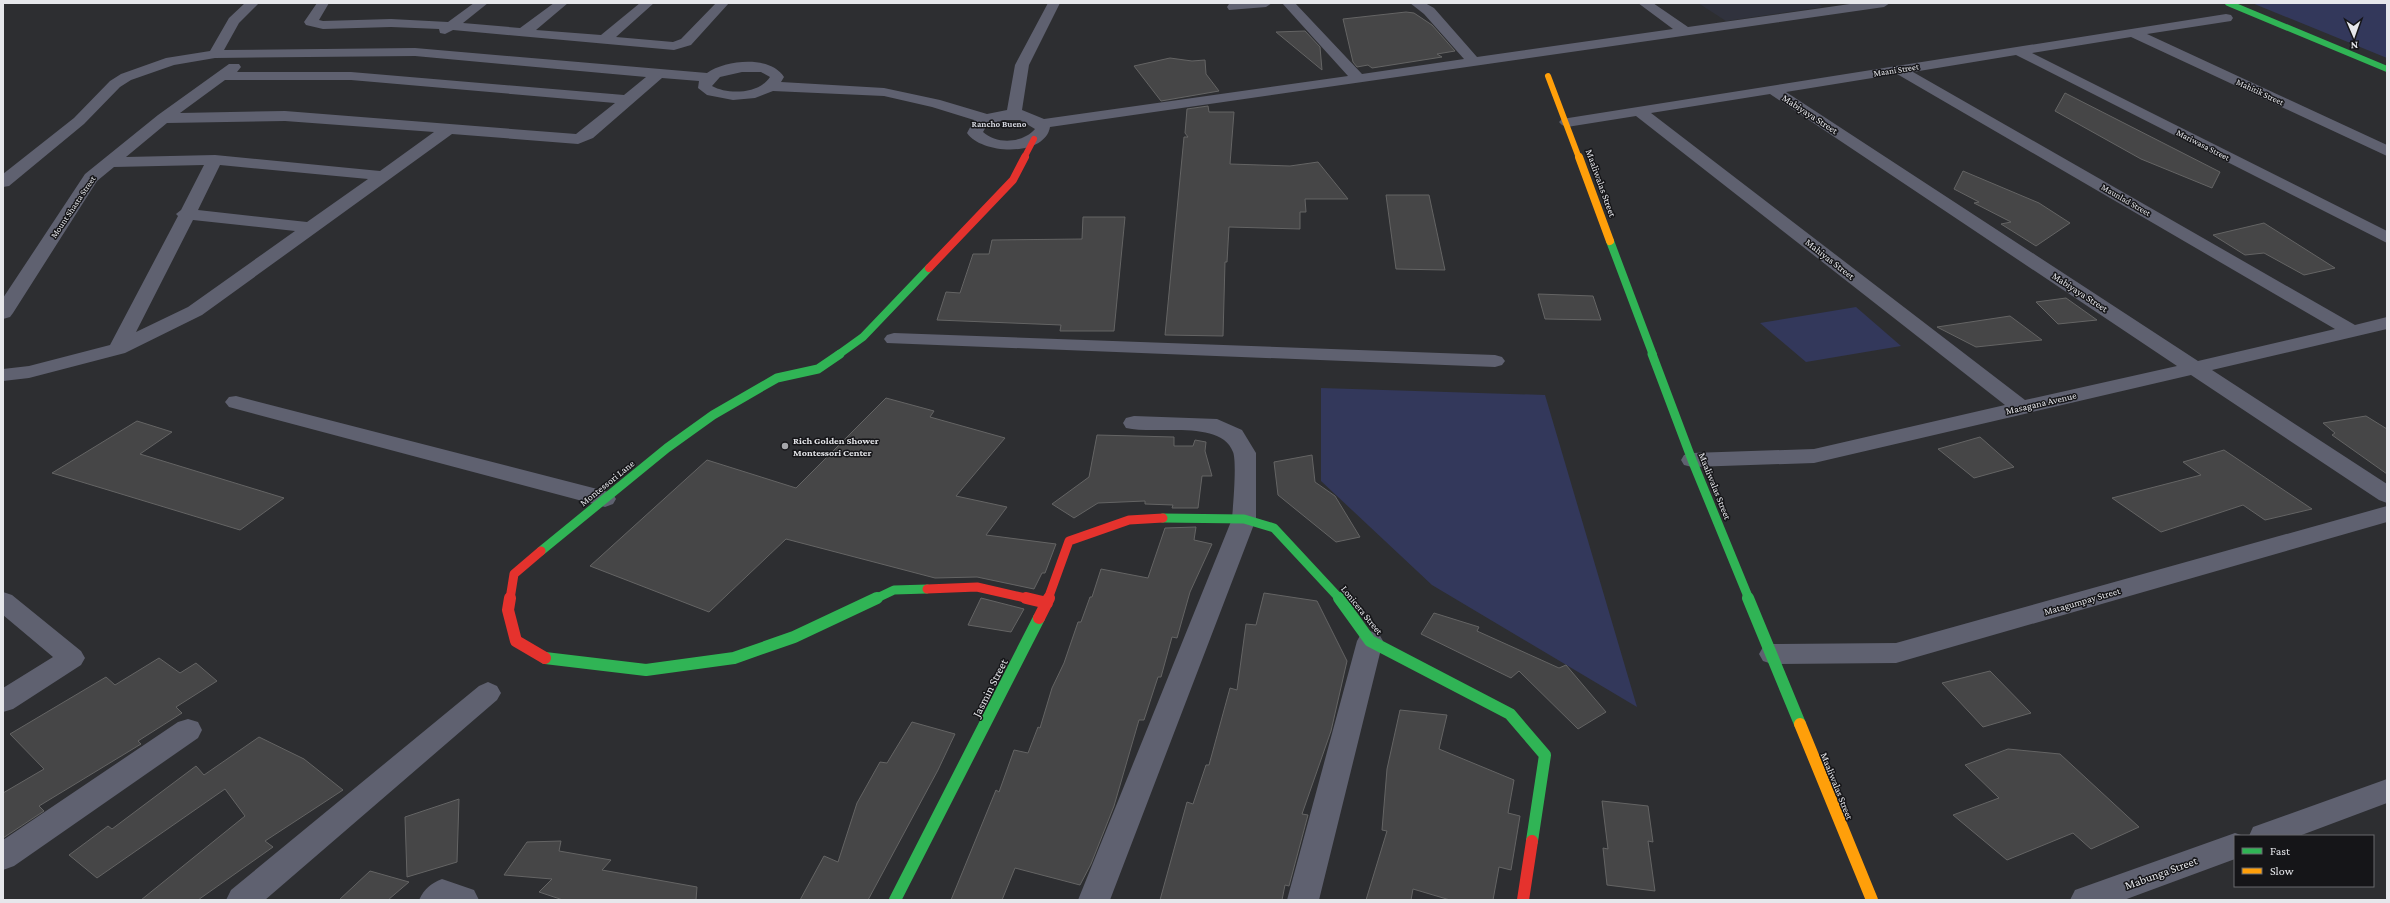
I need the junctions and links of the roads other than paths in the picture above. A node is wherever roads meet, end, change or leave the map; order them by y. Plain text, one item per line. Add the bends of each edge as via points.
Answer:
1 (253, 3) edge
2 (323, 3) edge
3 (482, 3) edge
4 (562, 3) edge
5 (648, 3) edge
6 (723, 3) edge
7 (1054, 3) edge
8 (1266, 3) edge
9 (1288, 3) edge
10 (1416, 3) edge
11 (1644, 3) edge
12 (1884, 3) edge
13 (2228, 3) edge
14 (1234, 7) dead end
15 (2226, 18) dead end
16 (450, 26) junction
17 (524, 32) junction
18 (1686, 32) junction
19 (2133, 33) junction
20 (605, 40) junction
21 (2018, 51) junction
22 (415, 52) junction
23 (215, 54) junction
24 (252, 54) junction
25 (1474, 62) junction
26 (2387, 69) edge
27 (1900, 70) junction
28 (660, 73) junction
29 (222, 76) junction
30 (1548, 76) dead end
31 (709, 78) junction
32 (1359, 79) junction
33 (771, 86) junction
34 (1773, 90) junction
35 (629, 100) junction
36 (1639, 111) junction
37 (1014, 114) junction
38 (162, 118) junction
39 (987, 119) junction
40 (1567, 122) junction
41 (1042, 124) junction
42 (449, 130) junction
43 (1034, 139) junction
44 (2387, 150) edge
45 (215, 160) junction
46 (110, 162) junction
47 (385, 176) junction
48 (3, 182) edge
49 (185, 214) junction
50 (312, 228) junction
51 (2387, 238) edge
52 (3, 313) edge
53 (2387, 323) edge
54 (2352, 331) junction
55 (894, 339) dead end
56 (118, 349) junction
57 (1495, 361) dead end
58 (2193, 367) junction
59 (3, 374) edge
60 (236, 402) dead end
61 (2022, 408) junction
62 (1134, 423) dead end
63 (1692, 460) junction
64 (2387, 495) edge
65 (605, 499) junction
66 (2387, 514) edge
67 (1244, 519) junction
68 (1129, 520) joint
69 (3, 601) edge
70 (1047, 603) junction
71 (1370, 641) junction
72 (1772, 654) junction
73 (488, 693) dead end
74 (3, 701) edge
75 (188, 730) dead end
76 (2387, 792) edge
77 (2267, 835) edge
78 (2234, 846) edge
79 (3, 857) edge
80 (242, 900) edge
81 (436, 900) edge
82 (463, 900) edge
83 (895, 900) edge
84 (1094, 900) edge
85 (1302, 900) edge
86 (1523, 900) edge
87 (1872, 900) edge
88 (2086, 900) edge

1 - 23 street via 234,21
2 - 16 street via 311,22 323,25 391,23
3 - 16 street
4 - 17 street
5 - 20 street
6 - 20 street via 686,42 680,45
7 - 37 street via 1022,65
8 - 14 street
9 - 32 street
10 - 25 street via 1429,11
11 - 18 street
12 - 18 street
13 - 26 street
15 - 19 street, Maani Street
16 - 17 street
16 - 22 street
17 - 20 street
18 - 25 street
19 - 21 street, Maani Street
19 - 44 street, Mahitik Street
21 - 27 street, Maani Street
21 - 51 street, Mariwasa Street
22 - 24 street
22 - 28 street
23 - 24 street
23 - 48 street via 160,64 126,77 115,84 79,121
24 - 29 street, Mount Shasta Street
25 - 32 street
27 - 34 street, Maani Street
27 - 54 street, Maunlad Street
28 - 31 street
28 - 35 street
29 - 35 street via 351,76
29 - 38 street, Mount Shasta Street
30 - 40 street, Maaliwalas Street
31 - 33 street via 705,88 718,95 752,94
31 - 33 street via 734,68 764,68 776,73 777,77
32 - 41 street
33 - 39 street via 884,92 911,97
34 - 36 street, Maani Street
34 - 58 street, Mabiyaya Street
35 - 42 street via 587,135 578,139
36 - 40 street, Maani Street
36 - 61 street, Mahiyas Street
37 - 39 street
37 - 41 street via 1031,117
38 - 42 street via 285,116
38 - 46 street, Mount Shasta Street
39 - 43 street via 976,128 975,133 985,141 1004,145
40 - 63 street, Maaliwalas Street
41 - 43 street via 1043,129
42 - 47 street
43 - 65 street, Montessori Lane via 1013,180 863,337 818,369 777,378 713,415 667,448
45 - 46 street
45 - 47 street
45 - 49 street
46 - 52 street, Mount Shasta Street via 90,178
47 - 50 street
49 - 50 street
49 - 56 street
50 - 56 street via 195,311
53 - 54 street, Masagana Avenue
54 - 58 street, Masagana Avenue
55 - 57 street
56 - 59 street via 29,372
58 - 61 street, Masagana Avenue
58 - 64 street, Mabiyaya Street
60 - 65 street
61 - 63 street, Masagana Avenue via 1814,456
62 - 67 street via 1216,426 1234,435 1245,453
63 - 72 street, Maaliwalas Street
65 - 70 street, Montessori Lane via 514,574 508,610 516,641 543,658 646,670 734,658 794,637 894,590 977,586
66 - 72 street, Matagumpay Street via 1896,653
67 - 68 street, Lonicera Street via 1188,516
67 - 71 street, Lonicera Street via 1274,528 1345,605
67 - 84 street
68 - 70 street, Jasmin Street via 1068,541
69 - 74 street via 72,658
70 - 83 street, Jasmin Street
71 - 85 street
71 - 86 street, Lonicera Street via 1510,714 1545,755
72 - 87 street, Maaliwalas Street
73 - 80 street
75 - 79 street
76 - 77 street
78 - 88 street, Mabunga Street
81 - 82 street via 442,892

